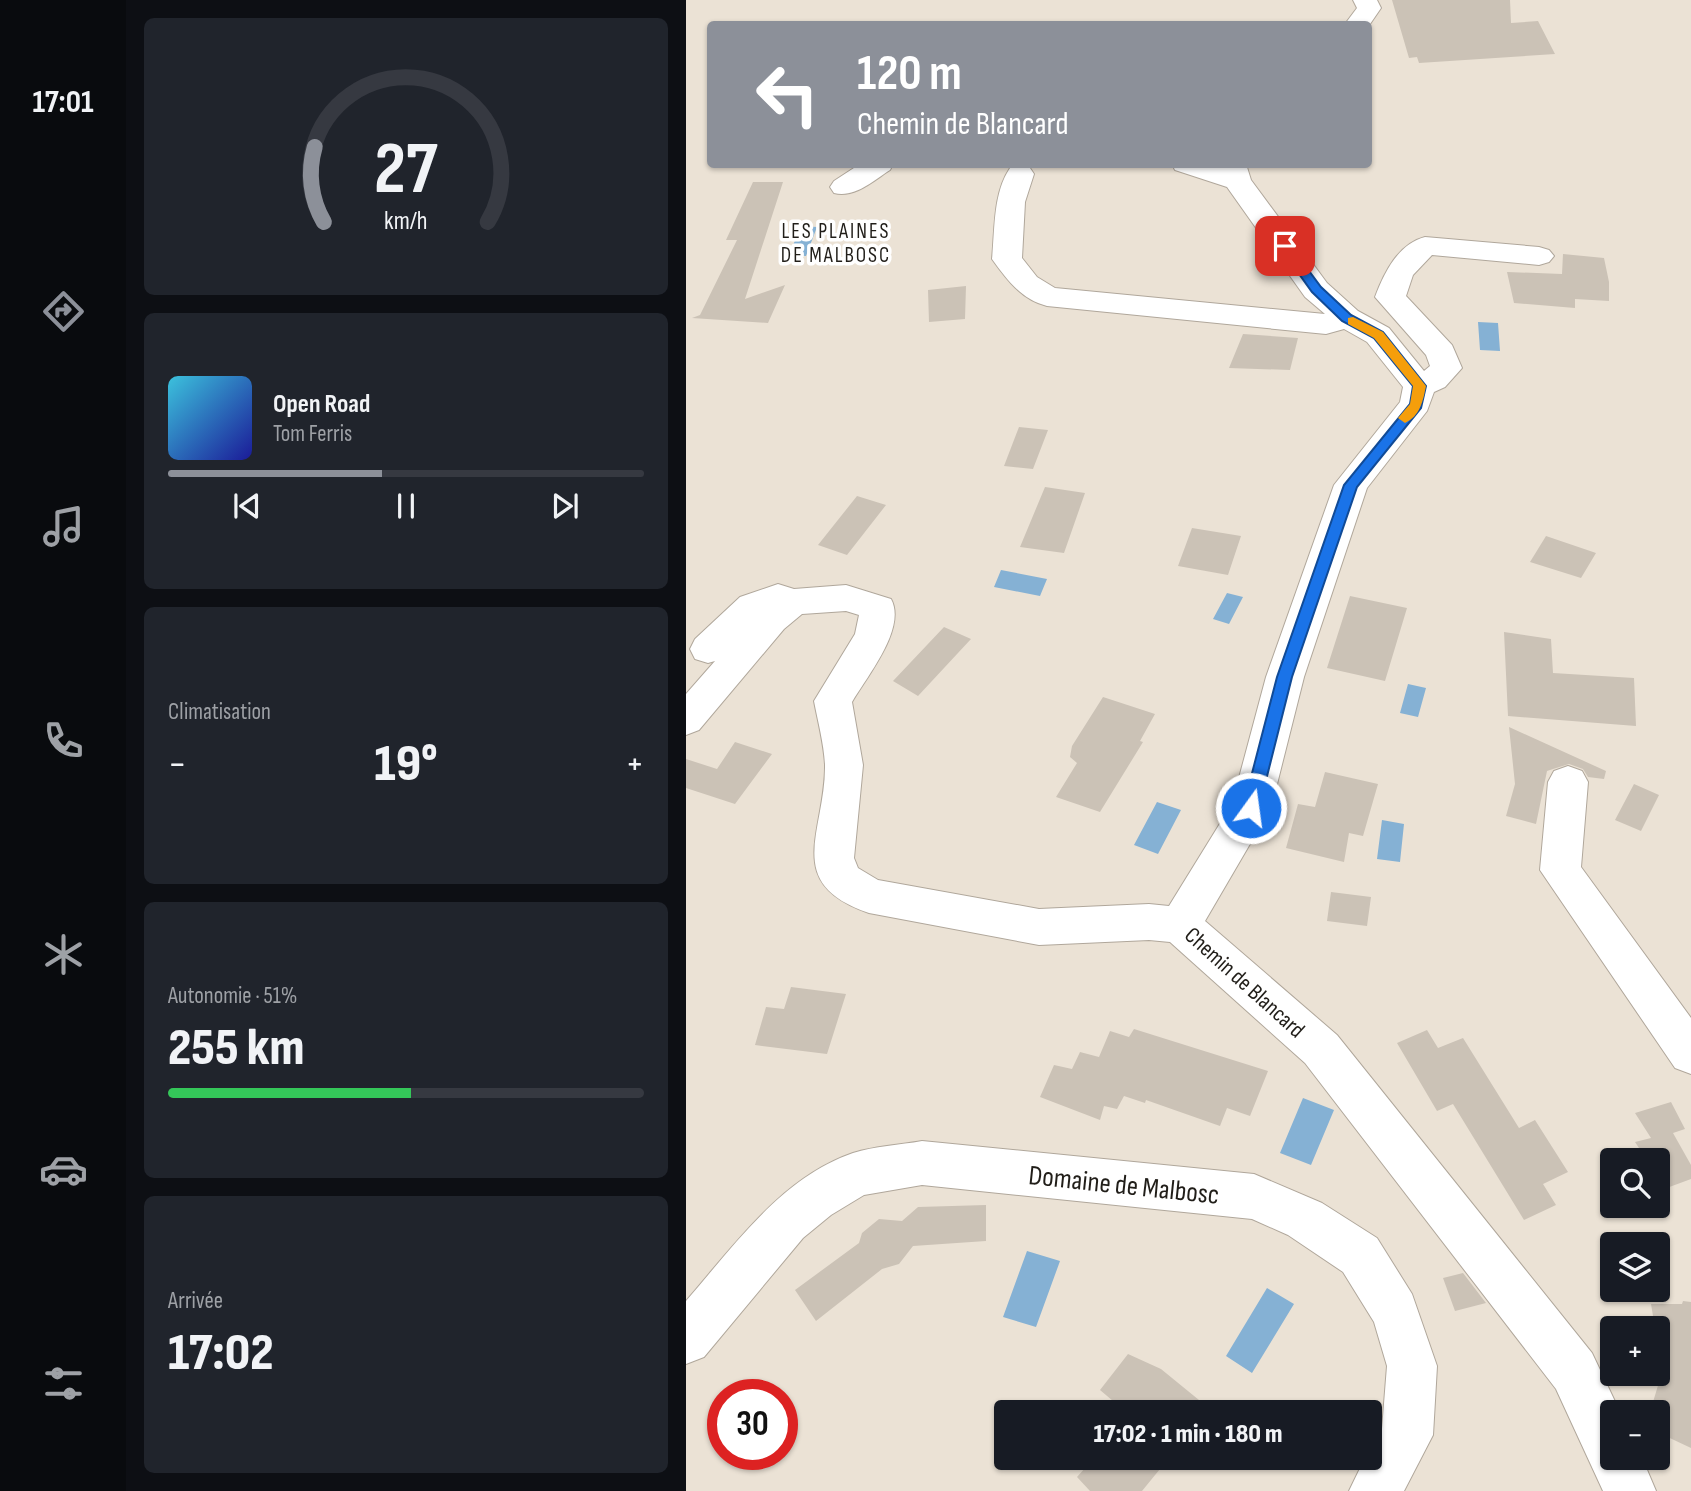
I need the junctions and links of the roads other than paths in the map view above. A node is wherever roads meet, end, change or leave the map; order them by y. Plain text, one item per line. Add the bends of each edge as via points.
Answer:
1 (1365, 0) edge
2 (1360, 21) edge
3 (874, 168) edge
4 (1207, 168) edge
5 (1235, 173) edge
6 (1020, 174) dead end
7 (844, 187) dead end
8 (1539, 256) dead end
9 (1347, 318) junction
10 (1419, 386) junction
11 (793, 602) junction
12 (708, 649) dead end
13 (686, 720) edge
14 (1568, 782) dead end
15 (1180, 925) junction
16 (1691, 1054) edge
17 (686, 1339) edge
18 (1600, 1426) edge
19 (1620, 1470) edge
20 (1375, 1491) edge
21 (1630, 1491) edge

1 - 2 street via 1369,8
3 - 7 street
4 - 5 street
5 - 9 street via 1316,290
6 - 9 street via 1011,202 1007,259 1026,284 1047,297 1326,324
8 - 10 street via 1425,246 1399,272 1390,297 1441,352 1446,368
9 - 10 street via 1378,335
10 - 15 street, Chemin de Blancard via 1416,404 1351,485 1285,677 1251,808
11 - 12 street via 778,597 753,606
11 - 13 street via 771,620
11 - 15 street via 846,598 878,608 873,636 833,701 844,765 834,858 841,879 869,896 1039,927
14 - 16 street via 1560,870
15 - 18 street, Chemin de Blancard via 1321,1049 1574,1371
17 - 20 street, Domaine de Malbosc via 786,1222 856,1174 922,1163 1254,1197 1305,1219 1360,1255 1395,1311 1412,1366 1408,1435
19 - 21 street

